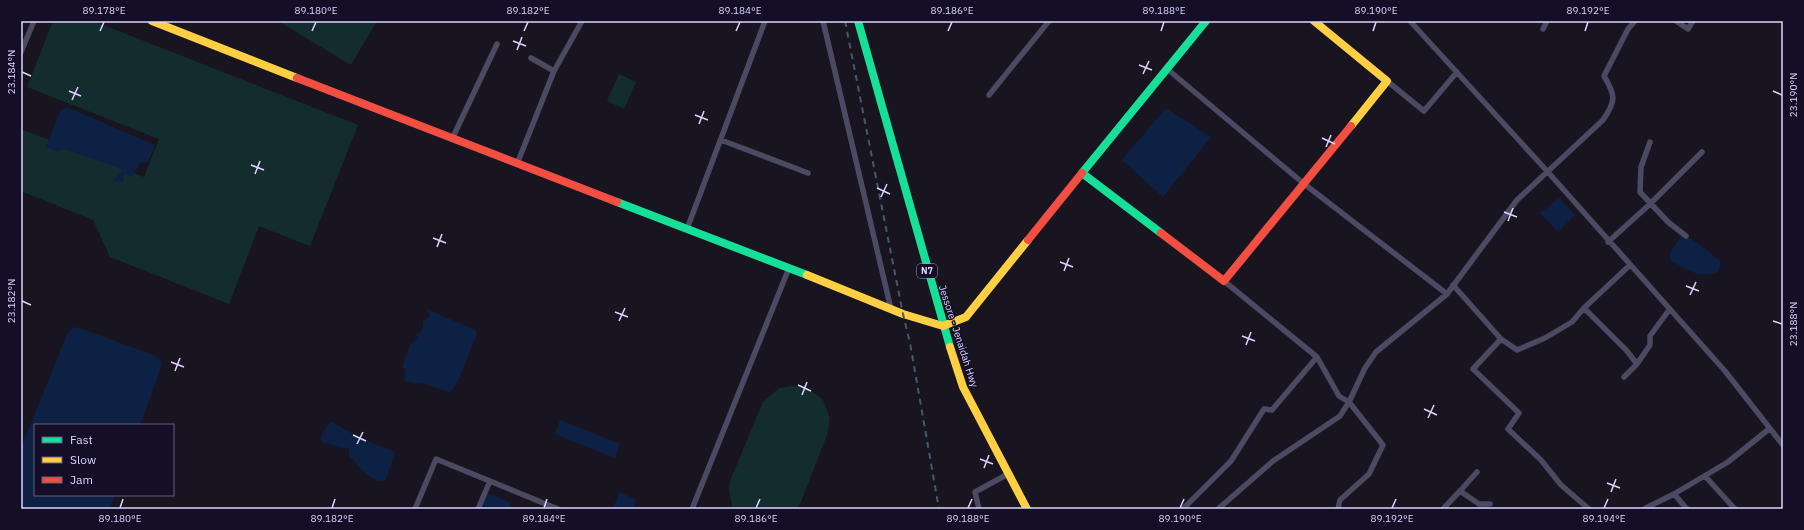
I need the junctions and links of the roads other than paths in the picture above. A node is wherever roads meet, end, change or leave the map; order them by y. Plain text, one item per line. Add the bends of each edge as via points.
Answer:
1 (34, 21) edge
2 (152, 21) edge
3 (582, 21) edge
4 (765, 21) edge
5 (823, 21) edge
6 (858, 21) edge
7 (1049, 21) edge
8 (1206, 21) edge
9 (1314, 21) edge
10 (1410, 21) edge
11 (1548, 21) edge
12 (1635, 21) edge
13 (1676, 21) edge
14 (1693, 21) edge
15 (1543, 30) dead end
16 (497, 44) dead end
17 (21, 52) edge
18 (531, 58) dead end
19 (1166, 68) junction
20 (554, 71) junction
21 (1457, 72) junction
22 (1387, 81) junction
23 (989, 95) dead end
24 (452, 139) junction
25 (720, 140) junction
26 (1650, 142) dead end
27 (1702, 152) dead end
28 (517, 164) junction
29 (1547, 171) junction
30 (808, 173) dead end
31 (1082, 173) junction
32 (1303, 183) junction
33 (1650, 204) junction
34 (688, 229) junction
35 (1686, 236) dead end
36 (1608, 242) junction
37 (1630, 265) junction
38 (789, 268) junction
39 (1224, 281) junction
40 (1453, 285) junction
41 (1447, 294) junction
42 (1584, 308) junction
43 (891, 309) junction
44 (1670, 310) junction
45 (943, 326) junction
46 (1501, 340) junction
47 (1316, 357) junction
48 (1637, 364) junction
49 (1624, 377) dead end
50 (1349, 402) junction
51 (1769, 429) junction
52 (1783, 445) edge
53 (1477, 472) dead end
54 (1008, 474) junction
55 (1704, 476) junction
56 (490, 481) junction
57 (1460, 490) junction
58 (1674, 494) junction
59 (1490, 504) dead end
60 (415, 509) edge
61 (478, 509) edge
62 (558, 509) edge
63 (692, 509) edge
64 (979, 509) edge
65 (1027, 509) edge
66 (1183, 509) edge
67 (1218, 509) edge
68 (1338, 509) edge
69 (1443, 509) edge
70 (1588, 509) edge
71 (1645, 509) edge
72 (1687, 509) edge
73 (1735, 509) edge

1 - 17 street
2 - 24 main road
3 - 20 street
4 - 25 street
5 - 43 street
6 - 45 main road, Jessore - Jenaidah Hwy / N7
7 - 23 street
8 - 19 main road
9 - 22 main road
10 - 21 street
11 - 15 street
12 - 29 street via 1628,29 1604,76 1612,89 1612,107 1603,120
13 - 14 street via 1688,29
16 - 24 street
18 - 20 street
19 - 31 main road
19 - 32 street
20 - 28 street
21 - 22 street via 1424,111
21 - 29 street
22 - 32 main road
24 - 28 main road
25 - 30 street
25 - 34 street
26 - 33 street via 1642,167 1640,190
27 - 33 street
28 - 34 main road
29 - 36 street
29 - 40 street via 1517,200
31 - 39 main road
31 - 45 main road via 966,317
32 - 39 main road
32 - 41 street
33 - 35 street
33 - 36 street
34 - 38 main road
36 - 37 street
37 - 42 street
37 - 44 street
38 - 43 main road
38 - 63 street
39 - 47 street
40 - 41 street
40 - 46 street
41 - 50 street via 1376,352 1365,368
42 - 46 street via 1572,322 1526,347 1517,350
42 - 48 street
43 - 45 main road
44 - 48 street via 1650,336 1650,345
44 - 51 street via 1725,372
45 - 54 main road, Jessore - Jenaidah Hwy / N7 via 963,387
46 - 70 street via 1473,369 1519,413 1508,429 1541,460 1561,485
47 - 50 street via 1339,396
47 - 66 street via 1272,410 1264,409 1231,461
48 - 49 street
50 - 67 street via 1340,416 1273,461
50 - 68 street via 1383,445 1369,474 1340,500
51 - 52 street
51 - 55 street via 1728,462
53 - 57 street
54 - 64 street via 975,492
54 - 65 main road, Jessore - Jenaidah Hwy / N7
55 - 58 street
55 - 73 street
56 - 60 street via 436,459
56 - 61 street
56 - 62 street
57 - 59 street via 1479,504
57 - 69 street
58 - 71 street
58 - 72 street

